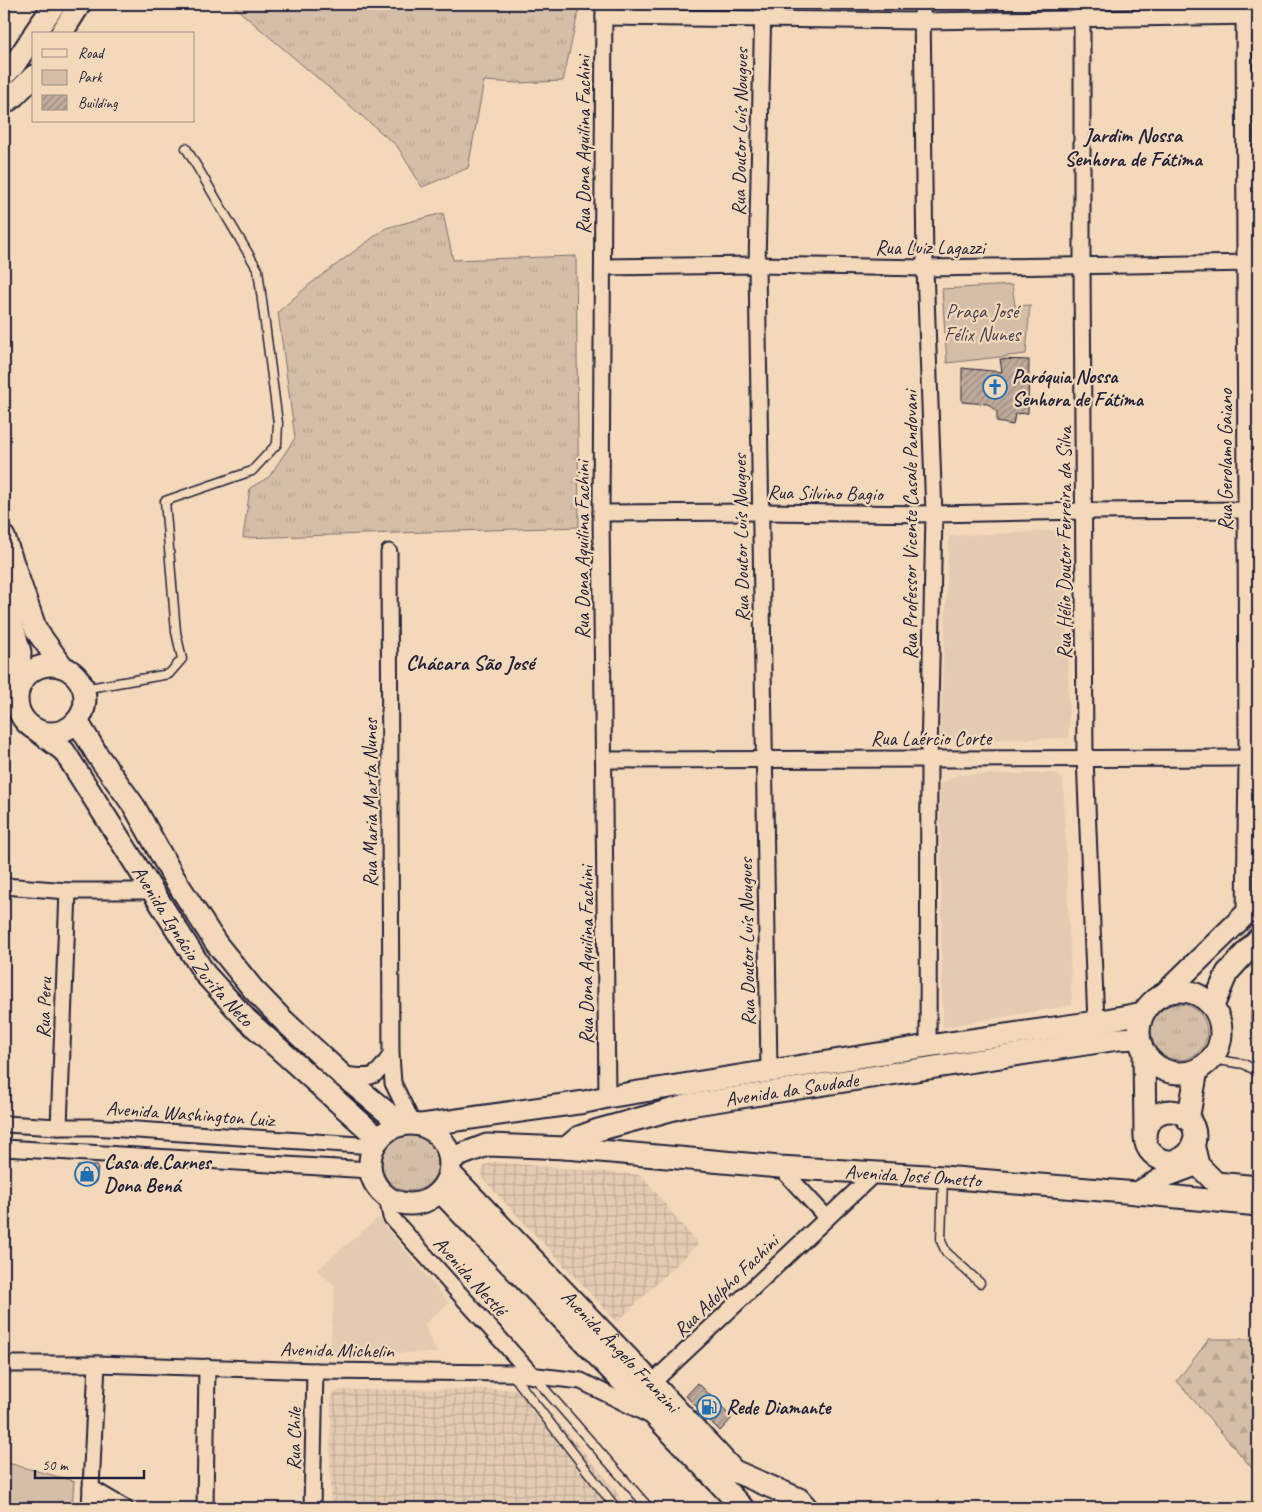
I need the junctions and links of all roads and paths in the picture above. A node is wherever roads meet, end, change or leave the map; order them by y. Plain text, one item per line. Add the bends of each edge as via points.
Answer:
1 (55, 4) edge
2 (80, 4) edge
3 (763, 4) edge
4 (922, 4) edge
5 (604, 10) edge
6 (1083, 11) edge
7 (1249, 12) edge
8 (763, 20) junction
9 (922, 21) junction
10 (35, 32) edge
11 (62, 32) edge
12 (32, 37) edge
13 (4, 75) edge
14 (32, 78) edge
15 (4, 103) edge
16 (186, 148) dead end
17 (1252, 263) edge
18 (757, 265) junction
19 (1082, 265) junction
20 (603, 267) junction
21 (925, 268) junction
22 (1252, 510) edge
23 (1084, 511) junction
24 (761, 512) junction
25 (601, 513) junction
26 (934, 514) junction
27 (4, 537) edge
28 (388, 552) dead end
29 (4, 595) edge
30 (63, 667) junction
31 (84, 689) junction
32 (18, 691) junction
33 (77, 721) junction
34 (35, 729) junction
35 (929, 758) junction
36 (1085, 758) junction
37 (1252, 758) edge
38 (764, 759) junction
39 (604, 760) junction
40 (4, 886) edge
41 (68, 891) junction
42 (152, 891) junction
43 (1252, 908) edge
44 (1258, 939) edge
45 (1165, 993) junction
46 (1213, 1006) junction
47 (1143, 1013) junction
48 (1096, 1022) junction
49 (928, 1046) junction
50 (1142, 1047) junction
51 (390, 1055) junction
52 (1204, 1064) junction
53 (769, 1071) junction
54 (1258, 1072) edge
55 (342, 1075) junction
56 (607, 1097) junction
57 (585, 1102) junction
58 (1188, 1120) junction
59 (4, 1124) edge
60 (412, 1125) junction
61 (59, 1127) junction
62 (581, 1138) junction
63 (377, 1142) junction
64 (1146, 1142) junction
65 (4, 1148) edge
66 (1195, 1154) junction
67 (780, 1167) junction
68 (370, 1170) junction
69 (876, 1172) junction
70 (446, 1174) junction
71 (943, 1177) junction
72 (1167, 1186) junction
73 (1258, 1186) edge
74 (388, 1197) junction
75 (1258, 1204) edge
76 (826, 1218) junction
77 (980, 1283) dead end
78 (4, 1364) edge
79 (98, 1364) junction
80 (207, 1367) junction
81 (315, 1371) junction
82 (510, 1373) junction
83 (534, 1376) junction
84 (652, 1383) junction
85 (659, 1421) junction
86 (90, 1488) junction
87 (800, 1505) edge
88 (90, 1508) edge
89 (124, 1508) edge
90 (205, 1508) edge
91 (312, 1508) edge
92 (616, 1508) edge
93 (649, 1508) edge
94 (743, 1508) edge

1 - 10 street
2 - 11 street
3 - 8 street, Rua Doutor Luís Nougues
4 - 9 street, Rua Professor Vicente Casale Pandovani
5 - 8 street
5 - 20 street, Rua Dona Aquilina Fachini
6 - 7 street
6 - 9 street
6 - 19 street, Rua Hélio Doutor Ferreira da Silva
7 - 17 street, Rua Gerolamo Gaiano
8 - 9 street
8 - 18 street, Rua Doutor Luís Nougues
9 - 21 street, Rua Professor Vicente Casale Pandovani
12 - 13 street
14 - 15 street
16 - 31 lane via 258,270 278,423 277,444 252,471 165,500 176,632 182,659 169,674
17 - 19 street, Rua Luiz Lagazzi
17 - 22 street, Rua Gerolamo Gaiano
18 - 20 street, Rua Luiz Lagazzi
18 - 21 street, Rua Luiz Lagazzi
18 - 24 street, Rua Doutor Luís Nougues
19 - 21 street, Rua Luiz Lagazzi
19 - 23 street, Rua Hélio Doutor Ferreira da Silva
20 - 25 street, Rua Dona Aquilina Fachini
21 - 26 street, Rua Professor Vicente Casale Pandovani
22 - 23 street, Rua Silvino Bagio
22 - 37 street, Rua Gerolamo Gaiano
23 - 26 street, Rua Silvino Bagio
23 - 36 street, Rua Hélio Doutor Ferreira da Silva
24 - 25 street, Rua Silvino Bagio
24 - 26 street, Rua Silvino Bagio
24 - 38 street, Rua Doutor Luís Nougues
25 - 39 street, Rua Dona Aquilina Fachini
26 - 35 street, Rua Professor Vicente Casale Pandovani
27 - 30 street via 36,630
28 - 51 street, Rua Maria Marta Nunes
29 - 32 street via 20,652
30 - 31 street via 79,680
30 - 32 street via 52,665 30,672
31 - 33 street via 83,711
32 - 34 street via 20,713
33 - 34 street via 58,732 46,733
33 - 55 street, Avenida Ignácio Zurita Neto via 134,806 174,878 216,943 284,1022
34 - 42 street, Avenida Ignácio Zurita Neto via 64,751
35 - 36 street, Rua Laércio Corte
35 - 38 street, Rua Laércio Corte
35 - 49 street, Rua Professor Vicente Casale Pandovani
36 - 37 street, Rua Laércio Corte
36 - 48 street, Rua Hélio Doutor Ferreira da Silva
37 - 43 street, Rua Gerolamo Gaiano
38 - 39 street, Rua Laércio Corte
38 - 53 street, Rua Doutor Luís Nougues
39 - 56 street, Rua Dona Aquilina Fachini
40 - 41 street
41 - 42 street
41 - 61 street, Rua Peru
42 - 63 street, Avenida Ignácio Zurita Neto via 205,974 246,1019
43 - 45 street
44 - 46 street via 1227,972
45 - 46 street via 1191,991
45 - 47 street via 1148,1005
46 - 52 street via 1220,1019 1222,1033 1218,1047
47 - 48 street, Avenida da Saudade
47 - 50 street via 1139,1026
48 - 49 street, Avenida da Saudade
49 - 53 street, Avenida da Saudade
50 - 52 street via 1152,1063 1162,1070 1186,1073
50 - 62 street, Avenida da Saudade via 1137,1038 1118,1039 699,1103
50 - 64 street
51 - 55 street via 380,1072 372,1077
51 - 60 street, Rua Maria Marta Nunes via 393,1083
52 - 54 lane via 1244,1064
52 - 58 street
53 - 56 street, Avenida da Saudade
55 - 60 street, Avenida Ignácio Zurita Neto
56 - 57 street, Avenida da Saudade
56 - 62 street
57 - 60 street, Avenida da Saudade
57 - 62 street
58 - 64 street via 1173,1112 1157,1115 1147,1126
58 - 66 street via 1193,1127
59 - 61 street, Avenida Washington Luiz
60 - 63 street via 389,1130
60 - 70 street via 432,1130 441,1138 447,1148
61 - 63 street, Avenida Washington Luiz
62 - 67 street, Avenida José Ometto
62 - 70 street, Avenida da Saudade via 487,1145
63 - 68 street via 371,1154
64 - 66 street via 1153,1156 1168,1162 1183,1158 1189,1152
64 - 72 street
65 - 68 street
66 - 72 street
66 - 73 street via 1216,1182
67 - 69 street, Avenida José Ometto
67 - 76 street
68 - 74 street via 379,1190
69 - 71 street, Avenida José Ometto
69 - 76 street, Rua Adolpho Fachini
70 - 74 street via 431,1198 409,1204
70 - 84 street, Avenida Ângelo Franzini
70 - 85 street, Avenida Ângelo Franzini
71 - 72 street, Avenida José Ometto via 1137,1192
71 - 77 lane via 941,1240 946,1252
72 - 75 street, Avenida José Ometto
74 - 83 street, Avenida Nestlé via 391,1218
76 - 84 street, Rua Adolpho Fachini
78 - 79 street, Avenida Michelin
79 - 80 street, Avenida Michelin
79 - 86 street
80 - 81 street, Avenida Michelin
80 - 90 street
81 - 82 street, Avenida Michelin
81 - 91 street, Rua Chile
82 - 83 street, Avenida Michelin
82 - 92 lane
83 - 85 street, Avenida Michelin via 581,1381
83 - 93 lane
84 - 87 street, Avenida Ângelo Franzini via 734,1471
85 - 94 street, Avenida Ângelo Franzini
86 - 88 street
86 - 89 street

